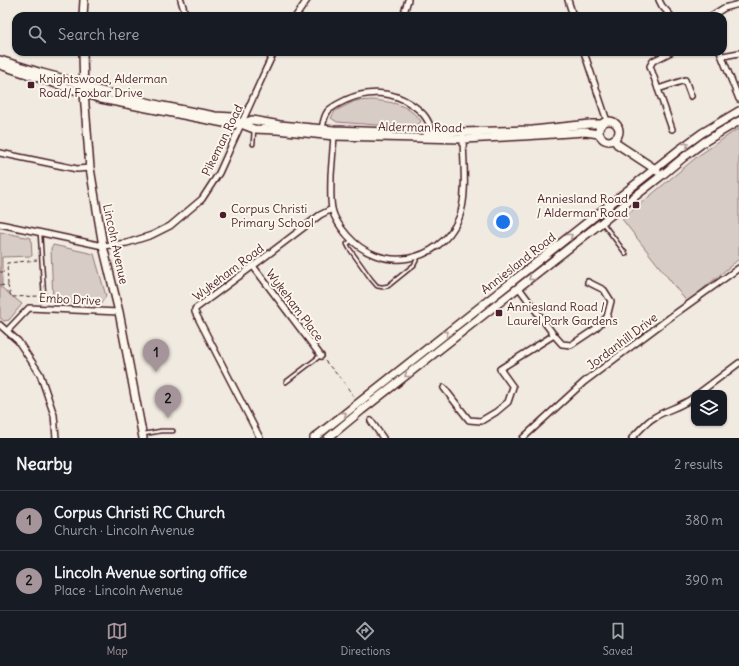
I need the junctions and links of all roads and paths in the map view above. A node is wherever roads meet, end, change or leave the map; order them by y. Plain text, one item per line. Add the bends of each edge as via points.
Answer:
1 (84, 0) edge
2 (181, 0) edge
3 (307, 0) edge
4 (408, 0) edge
5 (568, 0) edge
6 (659, 0) edge
7 (739, 4) edge
8 (83, 12) edge
9 (185, 12) edge
10 (299, 12) edge
11 (404, 12) edge
12 (572, 12) edge
13 (667, 12) edge
14 (718, 12) edge
15 (739, 53) edge
16 (727, 54) edge
17 (83, 56) edge
18 (272, 56) edge
19 (585, 56) edge
20 (663, 56) edge
21 (722, 56) edge
22 (0, 60) edge
23 (0, 65) edge
24 (84, 89) junction
25 (658, 89) junction
26 (691, 96) dead end
27 (739, 99) edge
28 (739, 111) edge
29 (739, 121) edge
30 (604, 122) junction
31 (241, 124) junction
32 (672, 128) dead end
33 (254, 129) junction
34 (322, 129) junction
35 (432, 133) junction
36 (599, 134) junction
37 (334, 136) junction
38 (463, 136) junction
39 (614, 139) junction
40 (253, 144) dead end
41 (0, 153) edge
42 (90, 168) junction
43 (655, 169) junction
44 (661, 176) junction
45 (332, 209) junction
46 (602, 222) junction
47 (0, 224) edge
48 (40, 232) junction
49 (351, 240) junction
50 (103, 246) junction
51 (626, 254) dead end
52 (418, 257) junction
53 (42, 260) junction
54 (253, 266) junction
55 (739, 268) edge
56 (0, 272) edge
57 (7, 272) junction
58 (588, 282) dead end
59 (0, 285) edge
60 (8, 286) junction
61 (519, 288) junction
62 (44, 296) joint
63 (119, 312) junction
64 (465, 319) junction
65 (0, 325) edge
66 (471, 325) junction
67 (7, 331) junction
68 (554, 335) junction
69 (321, 356) junction
70 (739, 363) edge
71 (286, 382) dead end
72 (444, 388) dead end
73 (703, 390) edge
74 (691, 399) edge
75 (358, 403) junction
76 (371, 420) dead end
77 (173, 431) dead end
78 (142, 436) edge
79 (56, 438) edge
80 (260, 438) edge
81 (314, 438) edge
82 (328, 438) edge
83 (383, 438) edge
84 (524, 438) edge
85 (632, 438) edge

1 - 8 street
2 - 9 street
3 - 10 street
4 - 11 street
5 - 12 street
6 - 13 street
7 - 14 street
15 - 16 street
17 - 24 street, Lincoln Avenue
18 - 31 street, Pikeman Road
19 - 30 street
20 - 25 street via 652,61 650,66
21 - 27 street
22 - 24 street, Alderman Road via 62,78
23 - 24 street, Alderman Road
24 - 31 street, Alderman Road via 101,99 229,124
24 - 42 street, Lincoln Avenue
25 - 26 street via 685,80
25 - 32 street
43 -> 28 street, Anniesland Road via 702,133
29 - 44 street, Anniesland Road via 704,142
30 - 36 street via 599,127
30 - 38 street, Alderman Road
30 - 39 street via 614,122 618,127 618,134
31 - 33 street, Alderman Road
31 - 34 street, Alderman Road via 252,120
31 - 50 street, Pikeman Road via 219,174 202,199 170,226 152,235 127,243
33 - 37 street, Alderman Road
33 - 40 lane
34 - 35 street, Alderman Road
34 - 35 street, Alderman Road via 328,111 340,103 364,95 389,94 414,106 423,114
35 - 38 street, Alderman Road
36 - 38 street, Alderman Road via 584,132
36 - 39 street, Alderman Road via 605,140
37 - 38 street, Alderman Road
37 - 45 street via 330,189
38 - 52 street via 464,195 459,217 446,238
39 - 43 street, Alderman Road via 617,144
41 - 42 street via 77,169
42 - 50 street, Lincoln Avenue
43 - 44 street, Alderman Road
64 -> 43 street, Anniesland Road
44 - 46 street, Anniesland Road
45 - 49 street via 343,231
45 - 54 street, Wykeham Road via 320,215
46 - 51 lane
46 -> 61 street, Anniesland Road
47 - 48 street, Pikeman Road
48 - 50 street, Pikeman Road
48 - 53 lane
49 - 52 street via 382,258 402,260
49 - 52 lane via 347,244 348,248 377,286 388,286 414,265
50 - 63 street, Lincoln Avenue
53 - 57 path via 7,263
53 - 62 lane
54 - 69 street, Wykeham Place
54 - 80 street, Wykeham Road via 194,312
55 - 84 street, Jordanhill Drive via 584,382
56 - 57 path
57 - 60 path
58 - 68 street via 604,290 611,301 607,317 595,329 571,345 562,344
59 - 60 path
60 - 62 path via 12,297
61 - 66 street, Anniesland Road
61 - 68 street
63 - 67 street, Embo Drive via 29,308
63 - 78 street, Lincoln Avenue
64 - 66 street
75 -> 64 street, Anniesland Road
65 - 67 street
66 -> 82 street, Anniesland Road
67 - 79 street via 18,341 40,374 54,415
68 - 72 street via 500,370 513,387 508,402 480,421 469,420
69 - 71 lane
69 - 75 path
70 - 73 street
74 - 85 street via 654,417
81 -> 75 street, Anniesland Road
76 - 83 street
77 - 78 lane via 160,431

